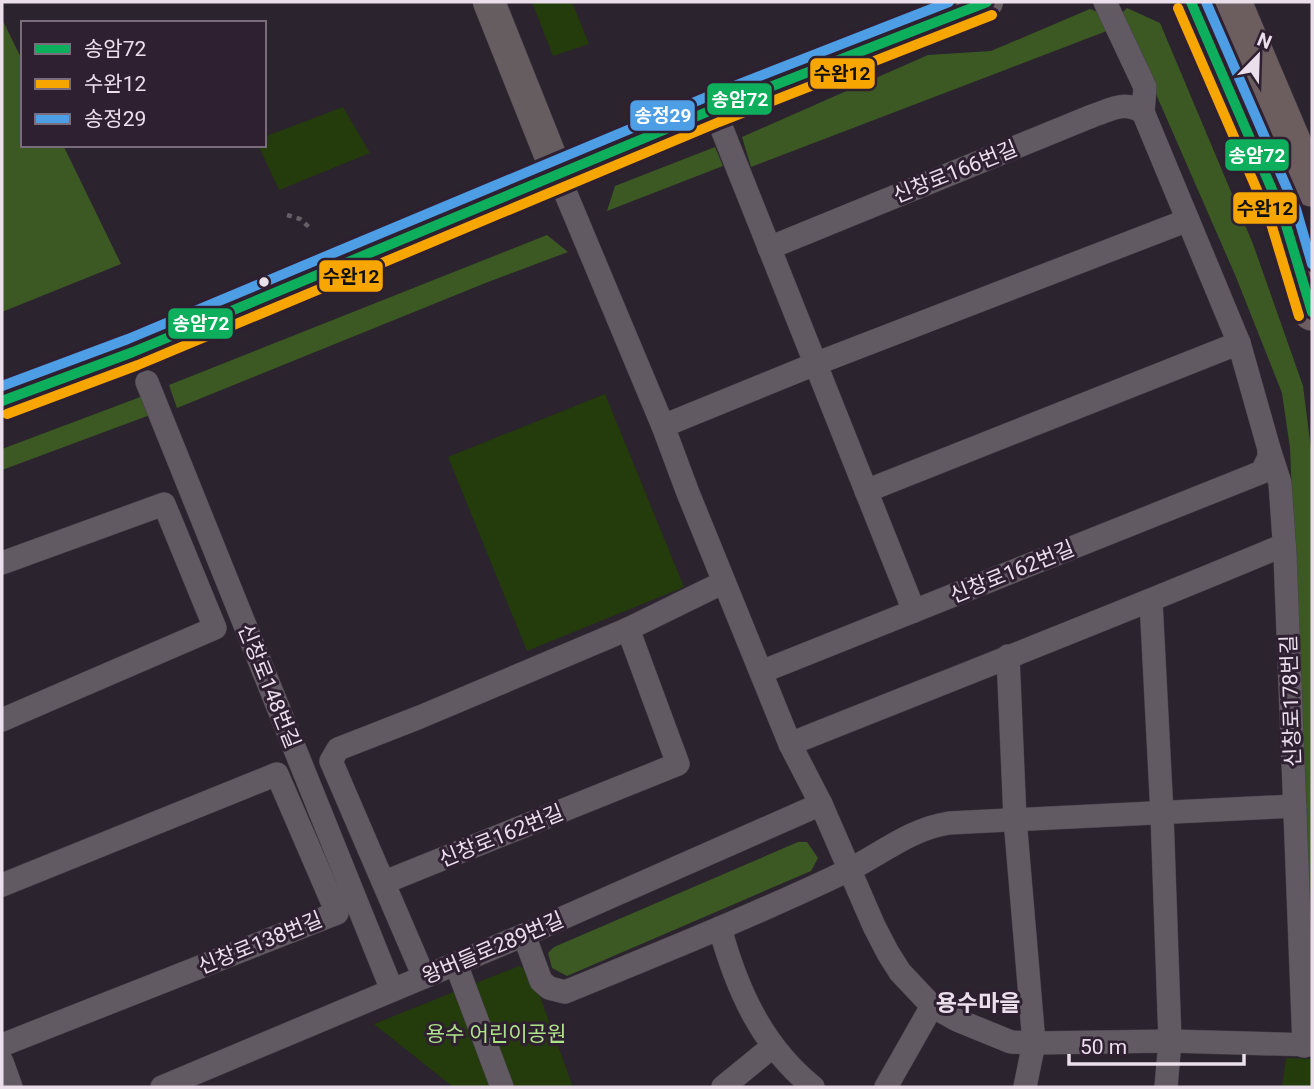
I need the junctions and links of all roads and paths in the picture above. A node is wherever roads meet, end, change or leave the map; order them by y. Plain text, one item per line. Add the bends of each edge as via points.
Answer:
1 (489, 2) edge
2 (988, 2) edge
3 (1105, 2) edge
4 (1191, 2) edge
5 (1233, 2) edge
6 (714, 109) junction
7 (1143, 112) junction
8 (558, 175) junction
9 (1312, 188) edge
10 (287, 215) dead end
11 (1188, 220) junction
12 (309, 227) dead end
13 (769, 248) junction
14 (1312, 313) edge
15 (1239, 343) junction
16 (815, 363) junction
17 (146, 382) dead end
18 (2, 401) edge
19 (663, 426) junction
20 (1270, 477) junction
21 (866, 491) junction
22 (1283, 545) junction
23 (2, 564) edge
24 (724, 582) junction
25 (1151, 601) junction
26 (914, 611) junction
27 (628, 629) junction
28 (1008, 656) junction
29 (761, 672) junction
30 (2, 720) edge
31 (790, 744) junction
32 (821, 804) junction
33 (1295, 806) junction
34 (1162, 814) junction
35 (1016, 819) junction
36 (849, 870) junction
37 (385, 882) junction
38 (2, 885) edge
39 (720, 928) junction
40 (524, 935) junction
41 (456, 964) junction
42 (424, 977) junction
43 (393, 990) junction
44 (932, 1006) junction
45 (1170, 1041) junction
46 (1034, 1044) junction
47 (2, 1045) edge
48 (1308, 1046) edge
49 (772, 1047) junction
50 (2, 1062) edge
51 (11, 1087) edge
52 (162, 1087) edge
53 (502, 1087) edge
54 (723, 1087) edge
55 (813, 1087) edge
56 (886, 1087) edge
57 (1025, 1087) edge
58 (1166, 1087) edge

1 - 8 main road
2 - 6 main road
3 - 7 street, 신창로178번길 via 1145,87
4 - 14 main road via 1283,215
5 - 9 main road
6 - 8 main road
6 - 13 street
7 - 11 street, 신창로178번길
7 - 13 street, 신창로166번길 via 1125,105 1092,116
8 - 18 main road via 133,352
8 - 19 street
10 - 12 path
11 - 15 street, 신창로178번길
11 - 16 street
13 - 16 street
15 - 20 street, 신창로178번길 via 1269,449
15 - 21 street
16 - 19 street
16 - 21 street
17 - 43 street, 신창로148번길
19 - 24 street
20 - 22 street, 신창로178번길
20 - 26 street, 신창로162번길
21 - 26 street
22 - 25 street
22 - 33 street, 신창로178번길
23 - 30 street via 164,504 215,628
24 - 27 street
24 - 29 street
25 - 28 street
25 - 34 street
26 - 29 street, 신창로162번길
27 - 37 street, 신창로162번길 via 678,764
27 - 37 street via 338,749 331,761
28 - 31 street
28 - 35 street
29 - 31 street
31 - 32 street
32 - 36 street
32 - 40 street, 왕버들로289번길
33 - 34 street
33 - 48 street, 신창로178번길
34 - 35 street
34 - 45 street
35 - 36 street via 937,825 915,832
35 - 46 street
36 - 39 street
36 - 44 street via 888,953
37 - 42 street
38 - 47 street, 신창로138번길 via 277,774 337,912
39 - 40 street via 565,992 541,981
39 - 49 street via 743,995
40 - 41 street, 왕버들로289번길
41 - 42 street, 왕버들로289번길
41 - 53 street
42 - 43 street, 왕버들로289번길
43 - 52 street, 왕버들로289번길
44 - 46 street via 1011,1042
44 - 56 street
45 - 46 street
45 - 48 street
45 - 58 street
46 - 57 street
49 - 54 street
49 - 55 street
50 - 51 street

